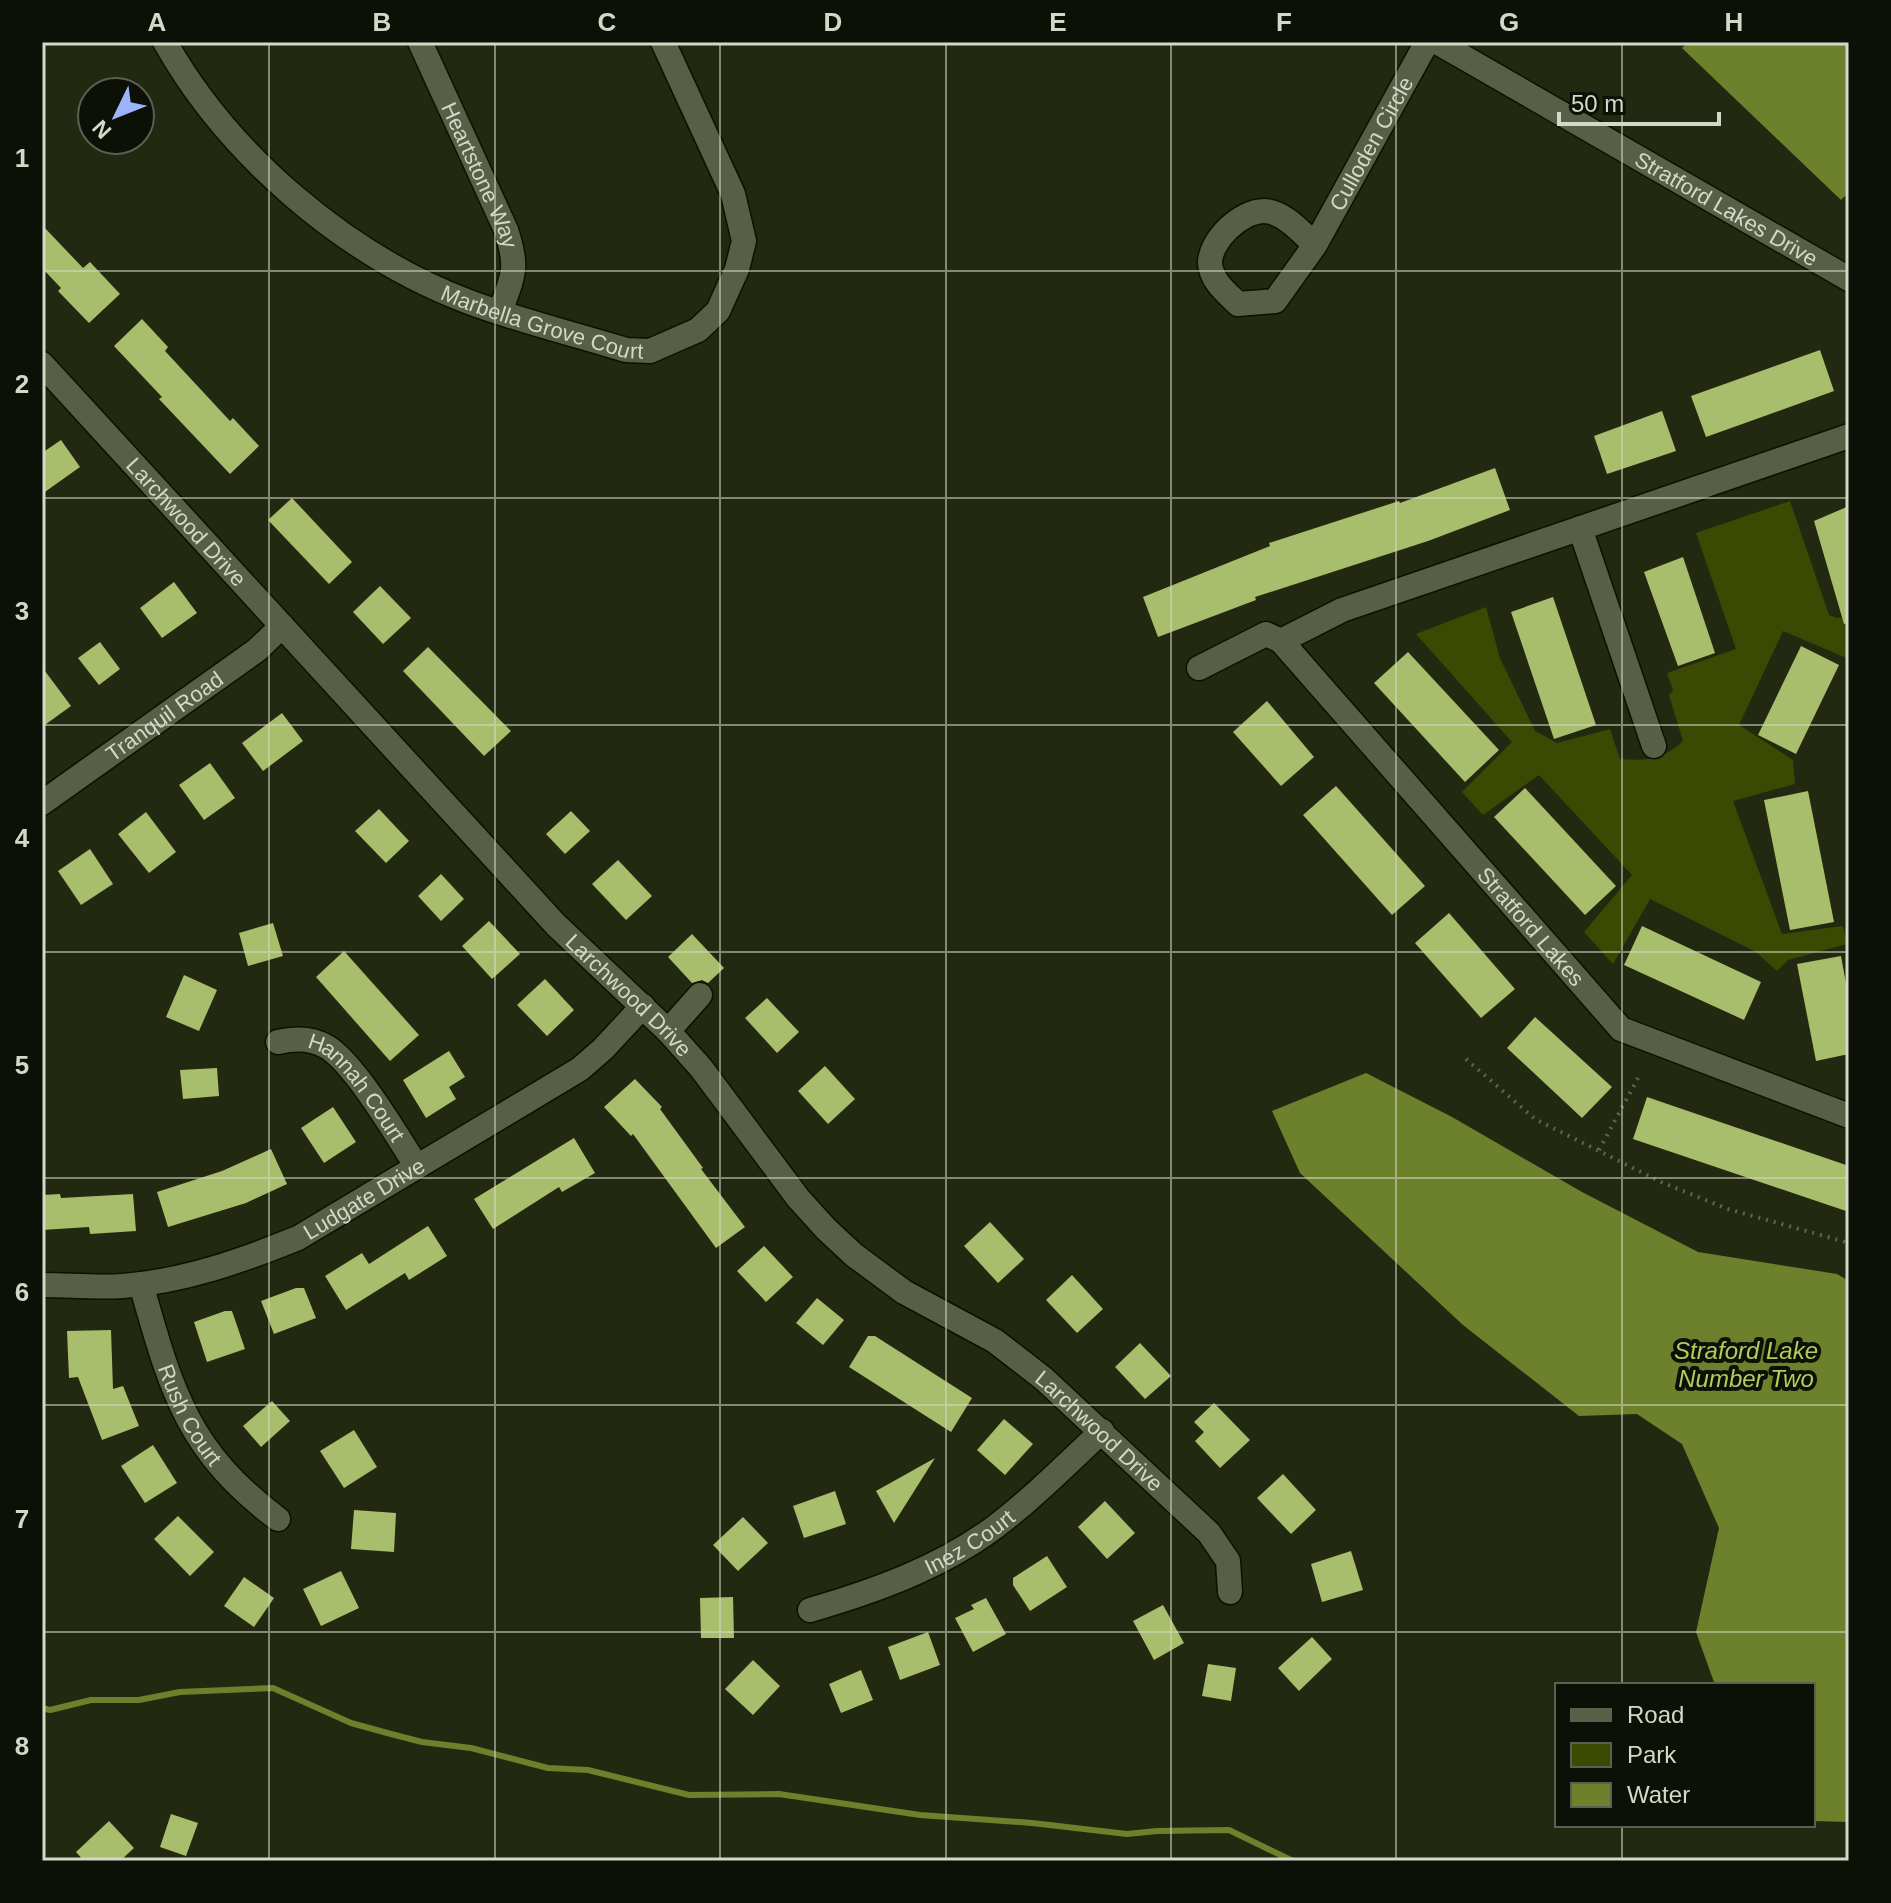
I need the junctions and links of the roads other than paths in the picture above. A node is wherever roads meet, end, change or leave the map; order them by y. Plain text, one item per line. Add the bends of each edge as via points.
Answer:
1 (165, 42) edge
2 (420, 42) edge
3 (663, 42) edge
4 (1427, 42) edge
5 (1437, 42) edge
6 (1315, 245) dead end
7 (1849, 279) edge
8 (500, 312) junction
9 (43, 367) edge
10 (1849, 436) edge
11 (1580, 528) junction
12 (282, 626) junction
13 (1281, 641) junction
14 (1199, 668) dead end
15 (1654, 746) dead end
16 (42, 803) edge
17 (700, 995) dead end
18 (643, 1006) junction
19 (668, 1031) junction
20 (278, 1042) dead end
21 (1849, 1116) edge
22 (417, 1167) junction
23 (141, 1284) junction
24 (42, 1285) edge
25 (1102, 1431) junction
26 (278, 1519) dead end
27 (1230, 1592) dead end
28 (810, 1610) dead end

1 - 8 street, Marbella Grove Court via 243,147 309,209 384,262
2 - 8 street, Heartstone Way via 515,255
3 - 8 street, Marbella Grove Court via 740,217 744,241 718,311 698,330 650,351 626,350
4 - 6 street, Culloden Circle
5 - 7 street, Stratford Lakes Drive
9 - 12 street, Larchwood Drive
10 - 11 street
11 - 13 street via 1342,610
11 - 15 street
12 - 16 street, Tranquil Road via 257,650
12 - 18 street, Larchwood Drive via 556,925
13 - 14 street via 1266,634
13 - 21 street, Stratford Lakes via 1621,1029
17 - 19 street
18 - 19 street, Larchwood Drive
18 - 22 street, Ludgate Drive via 580,1069
19 - 25 street, Larchwood Drive via 798,1198 854,1255 904,1292 995,1341
20 - 22 street, Hannah Court via 310,1040 328,1048 372,1098
22 - 23 street, Ludgate Drive via 298,1238 197,1275
23 - 24 street, Ludgate Drive
23 - 26 street, Rush Court via 166,1372 200,1441 226,1474
25 - 27 street, Larchwood Drive via 1209,1533 1228,1561
25 - 28 street, Inez Court via 994,1527 945,1558 899,1581

